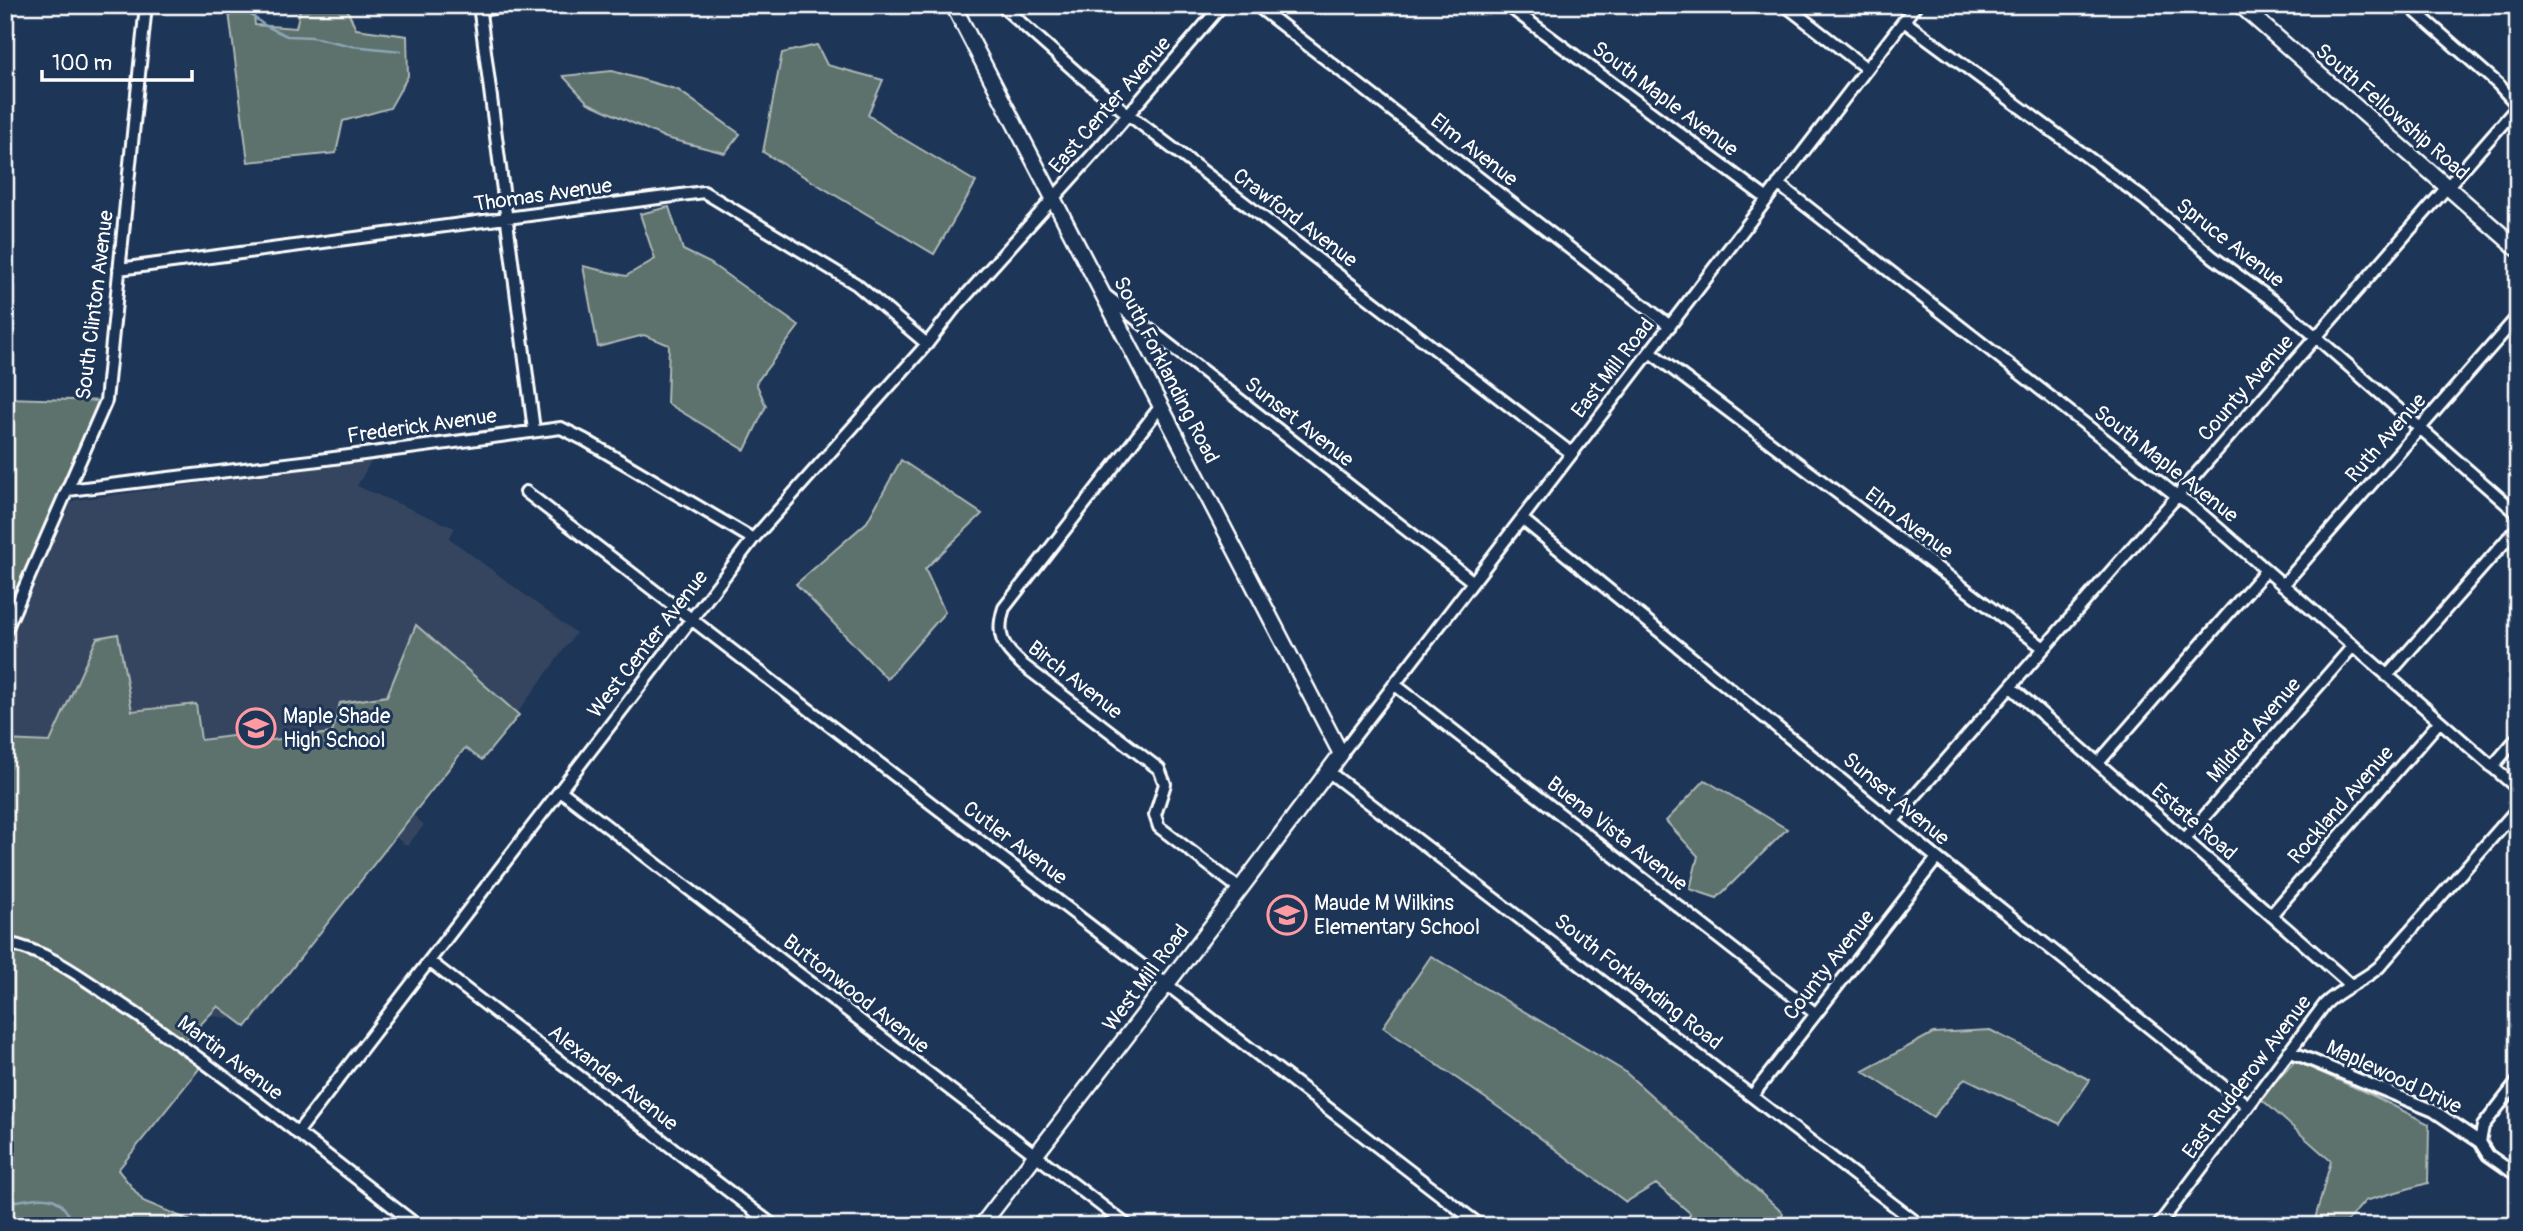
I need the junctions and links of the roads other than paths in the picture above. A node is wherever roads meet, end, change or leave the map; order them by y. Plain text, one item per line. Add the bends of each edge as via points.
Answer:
1 (146, 5) edge
2 (515, 5) edge
3 (953, 5) edge
4 (1001, 5) edge
5 (1222, 5) edge
6 (1256, 5) edge
7 (1507, 5) edge
8 (1784, 5) edge
9 (1916, 5) edge
10 (2240, 5) edge
11 (2408, 5) edge
12 (479, 8) edge
13 (1904, 20) junction
14 (1867, 69) junction
15 (2518, 106) edge
16 (1128, 114) junction
17 (1778, 184) junction
18 (2447, 188) junction
19 (1766, 198) junction
20 (1054, 199) junction
21 (506, 219) junction
22 (2518, 249) edge
23 (119, 269) junction
24 (1102, 292) junction
25 (2518, 316) edge
26 (1670, 326) junction
27 (2317, 336) junction
28 (927, 344) junction
29 (1650, 352) junction
30 (1160, 407) junction
31 (2421, 428) junction
32 (534, 430) junction
33 (1572, 453) junction
34 (68, 490) junction
35 (526, 492) dead end
36 (2177, 496) junction
37 (2518, 514) edge
38 (1522, 519) junction
39 (2518, 527) edge
40 (753, 539) junction
41 (2266, 570) junction
42 (1472, 581) junction
43 (2283, 585) junction
44 (692, 618) junction
45 (5, 632) edge
46 (2353, 646) junction
47 (2044, 648) junction
48 (2388, 676) junction
49 (1394, 684) junction
50 (2011, 687) junction
51 (2440, 722) junction
52 (2518, 737) edge
53 (1341, 754) junction
54 (2098, 764) junction
55 (2492, 767) junction
56 (1329, 772) junction
57 (2518, 789) edge
58 (561, 791) junction
59 (2518, 807) edge
60 (1893, 821) junction
61 (2185, 839) junction
62 (1937, 858) junction
63 (1240, 889) junction
64 (2271, 915) junction
65 (5, 943) edge
66 (429, 961) junction
67 (1168, 984) junction
68 (2351, 985) junction
69 (1816, 1014) junction
70 (2289, 1051) junction
71 (2518, 1081) edge
72 (1752, 1096) junction
73 (2248, 1106) junction
74 (297, 1133) junction
75 (2480, 1142) junction
76 (1036, 1155) junction
77 (2518, 1176) edge
78 (418, 1226) edge
79 (774, 1226) edge
80 (981, 1226) edge
81 (1128, 1226) edge
82 (1480, 1226) edge
83 (1921, 1226) edge
84 (2158, 1226) edge

1 - 23 street, South Clinton Avenue
2 - 12 street
3 - 20 street, South Forklanding Road
4 - 16 street, Crawford Avenue
5 - 16 street, East Center Avenue
6 - 26 street, Elm Avenue
7 - 19 street, South Maple Avenue
8 - 14 street
9 - 13 street, East Mill Road
10 - 18 street, South Fellowship Road
11 - 15 street
12 - 21 street
13 - 14 street, East Mill Road
13 - 27 street, Spruce Avenue via 2144,199
14 - 17 street, East Mill Road
15 - 18 street, County Avenue
16 - 20 street, East Center Avenue
16 - 33 street, Crawford Avenue
17 - 19 street, East Mill Road
17 - 36 street, South Maple Avenue
18 - 22 street, South Fellowship Road
18 - 27 street, County Avenue
19 - 26 street, East Mill Road
20 - 24 street, South Forklanding Road
20 - 28 street, West Center Avenue
21 - 23 street, Thomas Avenue
21 - 28 street, Thomas Avenue via 704,192 856,284
21 - 32 street
23 - 34 street, South Clinton Avenue via 106,401
24 - 30 street, South Forklanding Road
24 - 42 street, Sunset Avenue
25 - 31 street, Ruth Avenue
26 - 29 street, East Mill Road
27 - 31 street, Spruce Avenue
27 - 36 street, County Avenue
28 - 40 street, West Center Avenue
29 - 33 street, East Mill Road
29 - 47 street, Elm Avenue
30 - 53 street, South Forklanding Road
30 - 63 street, Birch Avenue via 1004,608 1000,631 1007,650 1023,665 1159,769 1165,785 1156,823
31 - 37 street, Spruce Avenue
31 - 43 street, Ruth Avenue
32 - 34 street, Frederick Avenue
32 - 40 street, Frederick Avenue via 561,428 574,433
33 - 38 street, East Mill Road
34 - 45 street, South Clinton Avenue
35 - 44 street, Cutler Avenue
36 - 41 street, South Maple Avenue
36 - 47 street, County Avenue
38 - 42 street, East Mill Road
38 - 60 street, Sunset Avenue
39 - 48 street
40 - 44 street, West Center Avenue
41 - 43 street, South Maple Avenue
41 - 54 street
42 - 49 street, East Mill Road
43 - 46 street, South Maple Avenue
44 - 58 street, West Center Avenue
44 - 67 street, Cutler Avenue
46 - 48 street, South Maple Avenue
46 - 61 street, Mildred Avenue
47 - 50 street, County Avenue
48 - 51 street, South Maple Avenue
49 - 53 street, East Mill Road
49 - 69 street, Buena Vista Avenue
50 - 54 street, Estate Road
50 - 60 street, County Avenue
51 - 55 street, South Maple Avenue
51 - 64 street, Rockland Avenue
52 - 55 street
53 - 56 street, West Mill Road
54 - 61 street, Estate Road
55 - 57 street, South Maple Avenue
56 - 63 street, West Mill Road
56 - 72 street, South Forklanding Road
58 - 66 street, West Center Avenue
58 - 76 street, Buttonwood Avenue
59 - 68 street, East Rudderow Avenue via 2379,967
60 - 62 street, Sunset Avenue
61 - 64 street, Estate Road
62 - 69 street, County Avenue
62 - 73 street, Sunset Avenue
63 - 67 street, West Mill Road
64 - 68 street, Estate Road
65 - 74 street, Martin Avenue via 28,948 85,980 195,1055
66 - 74 street, West Center Avenue
66 - 79 street, Alexander Avenue
67 - 76 street, West Mill Road
67 - 82 street, Cutler Avenue
68 - 70 street, East Rudderow Avenue via 2325,1004
69 - 72 street, County Avenue
70 - 73 street, East Rudderow Avenue
70 - 75 street, Maplewood Drive via 2434,1111
71 - 75 street, Maplewood Drive via 2483,1126
72 - 83 street, South Forklanding Road
73 - 84 street, East Rudderow Avenue
74 - 78 street, Martin Avenue
75 - 77 street, Maplewood Drive via 2488,1154
76 - 80 street, West Mill Road
76 - 81 street, Buttonwood Avenue

